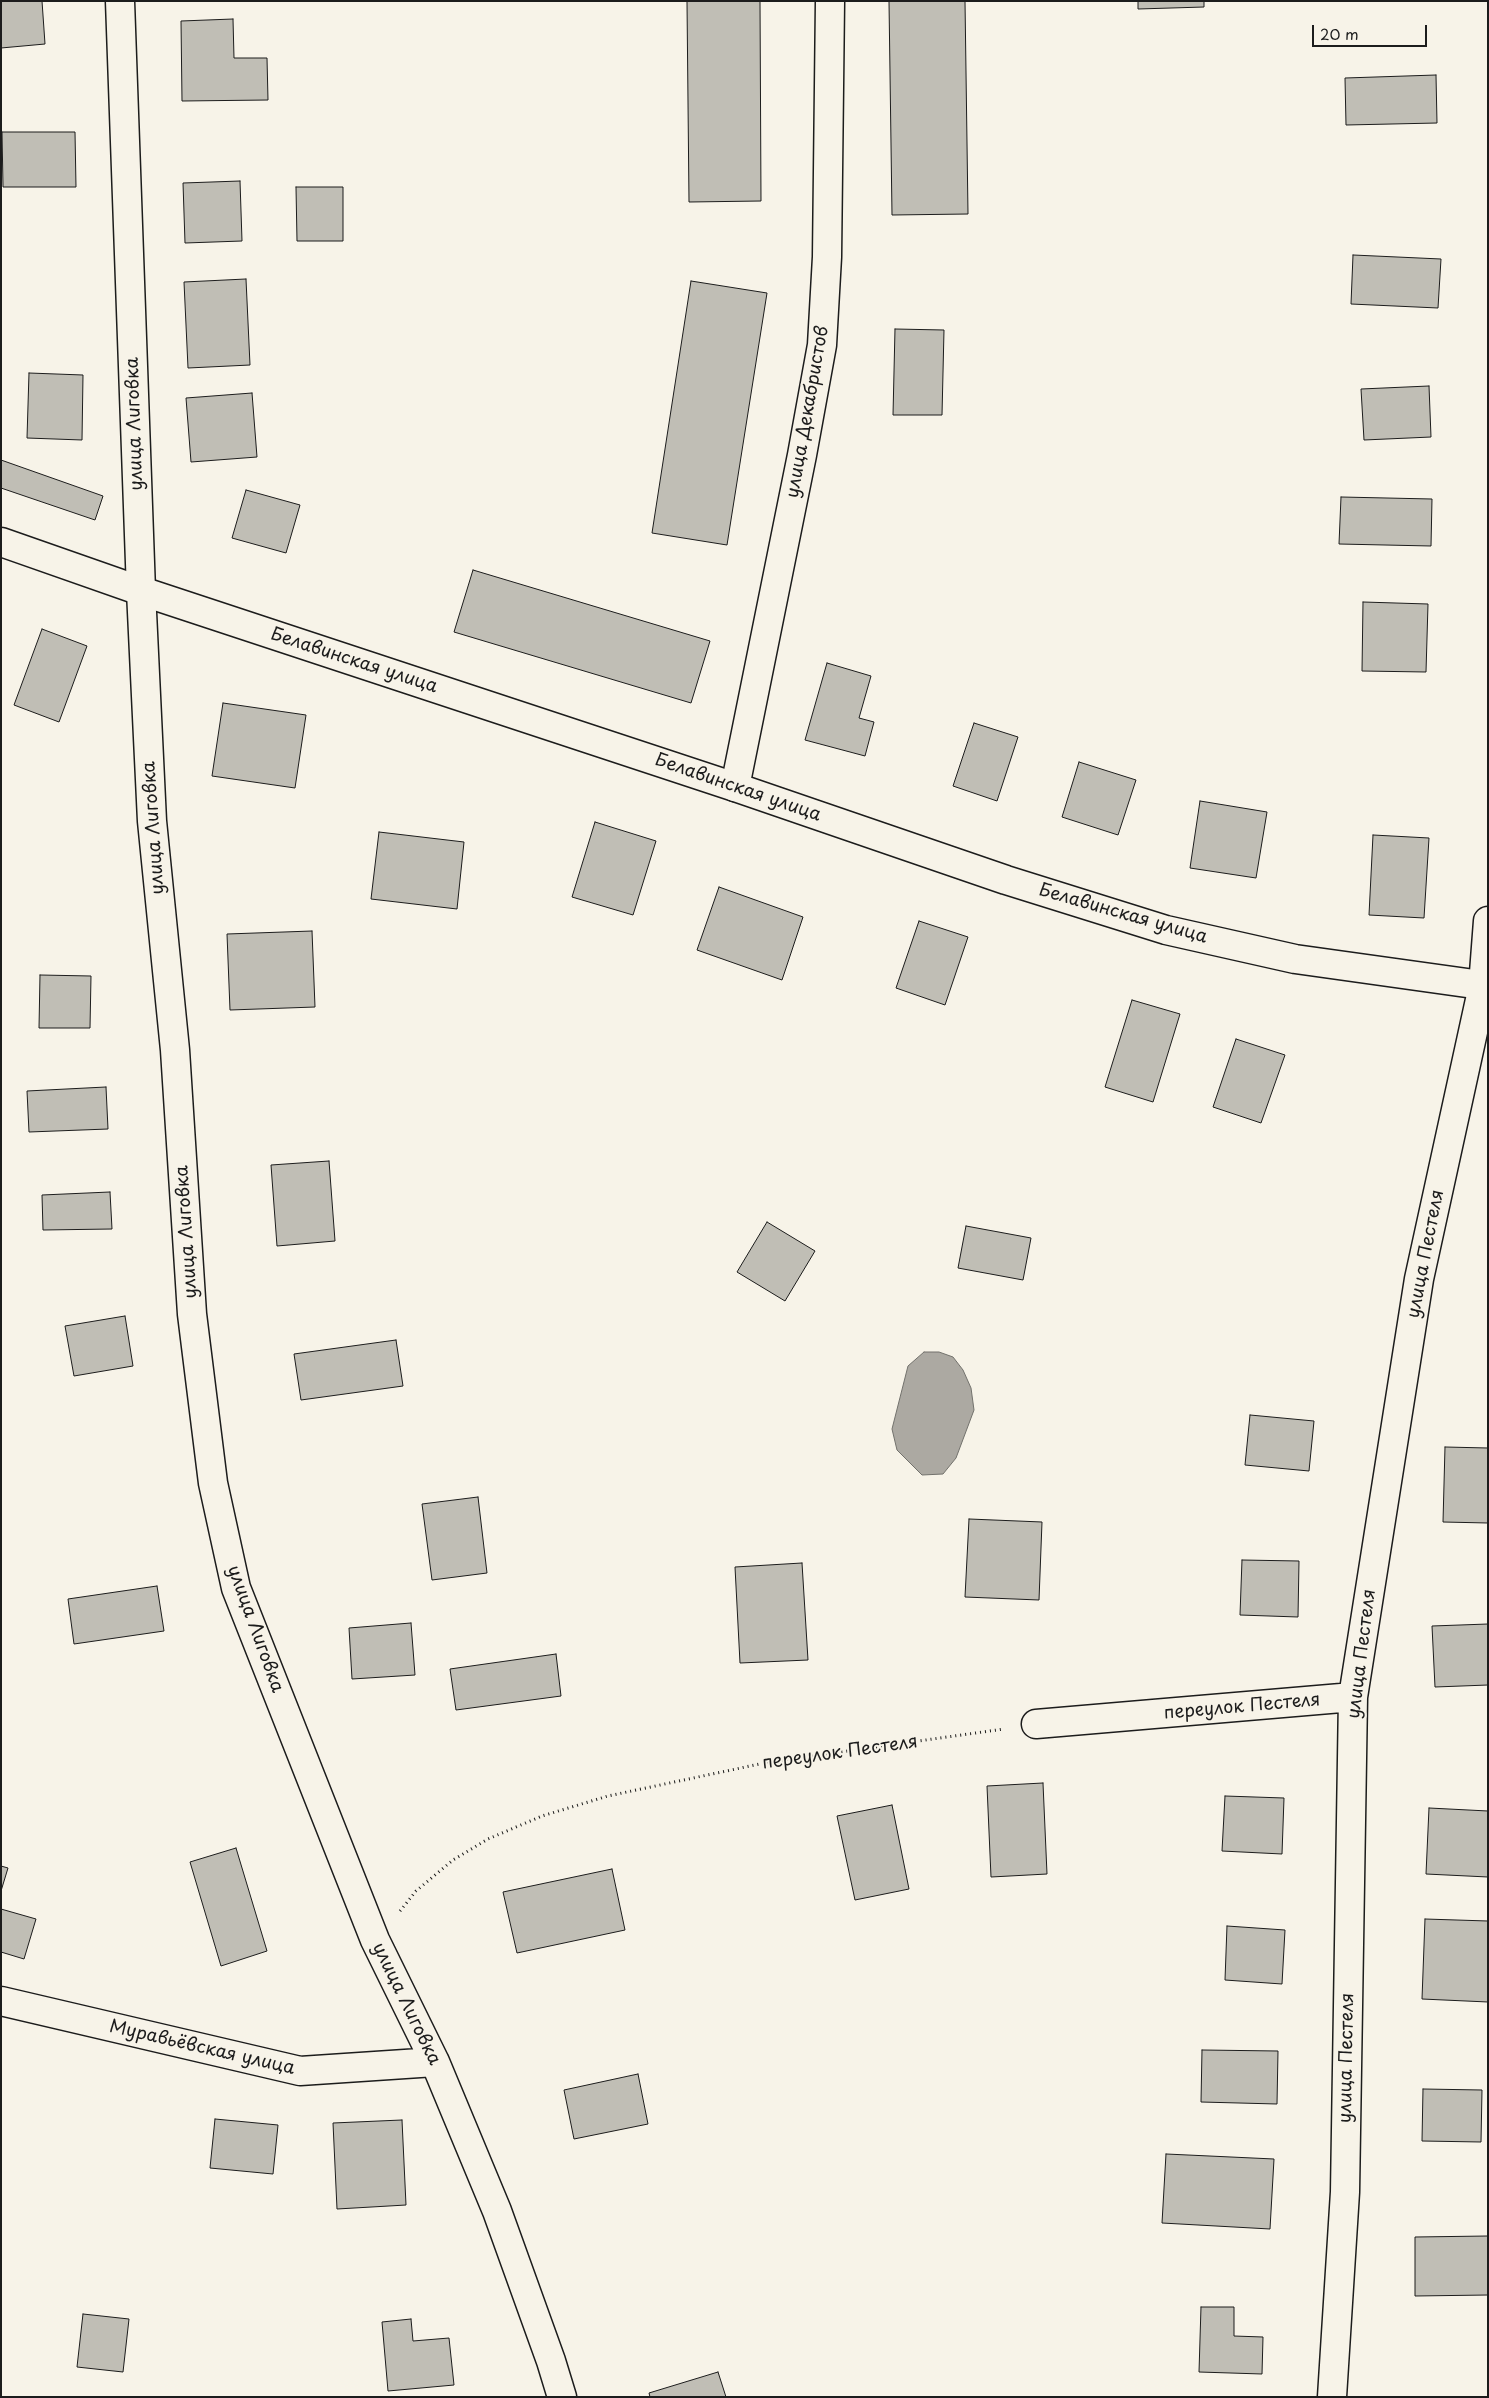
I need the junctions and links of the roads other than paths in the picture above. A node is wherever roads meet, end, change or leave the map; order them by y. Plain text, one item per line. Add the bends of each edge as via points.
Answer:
1 (120, 1) edge
2 (830, 1) edge
3 (1, 542) edge
4 (141, 591) junction
5 (735, 786) junction
6 (1488, 921) edge
7 (1486, 986) edge
8 (1353, 1698) junction
9 (1036, 1724) road end
10 (1, 2001) edge
11 (435, 2062) junction
12 (562, 2397) edge
13 (1332, 2397) edge

1 - 4 street, улица Лиговка
2 - 5 street, улица Декабристов via 827,257 822,345
3 - 4 street, Белавинская улица
4 - 5 street, Белавинская улица
4 - 11 street, улица Лиговка via 152,821 175,1050 192,1314 213,1482 236,1588 375,1940
5 - 7 street, Белавинская улица via 1006,880 1166,930 1295,959
6 - 7 street, улица Пестеля
7 - 8 street, улица Пестеля via 1419,1279
8 - 9 street, переулок Пестеля
8 - 13 street, улица Пестеля via 1345,2192
10 - 11 street, Муравьёвская улица via 300,2071
11 - 12 street, улица Лиговка via 497,2211

